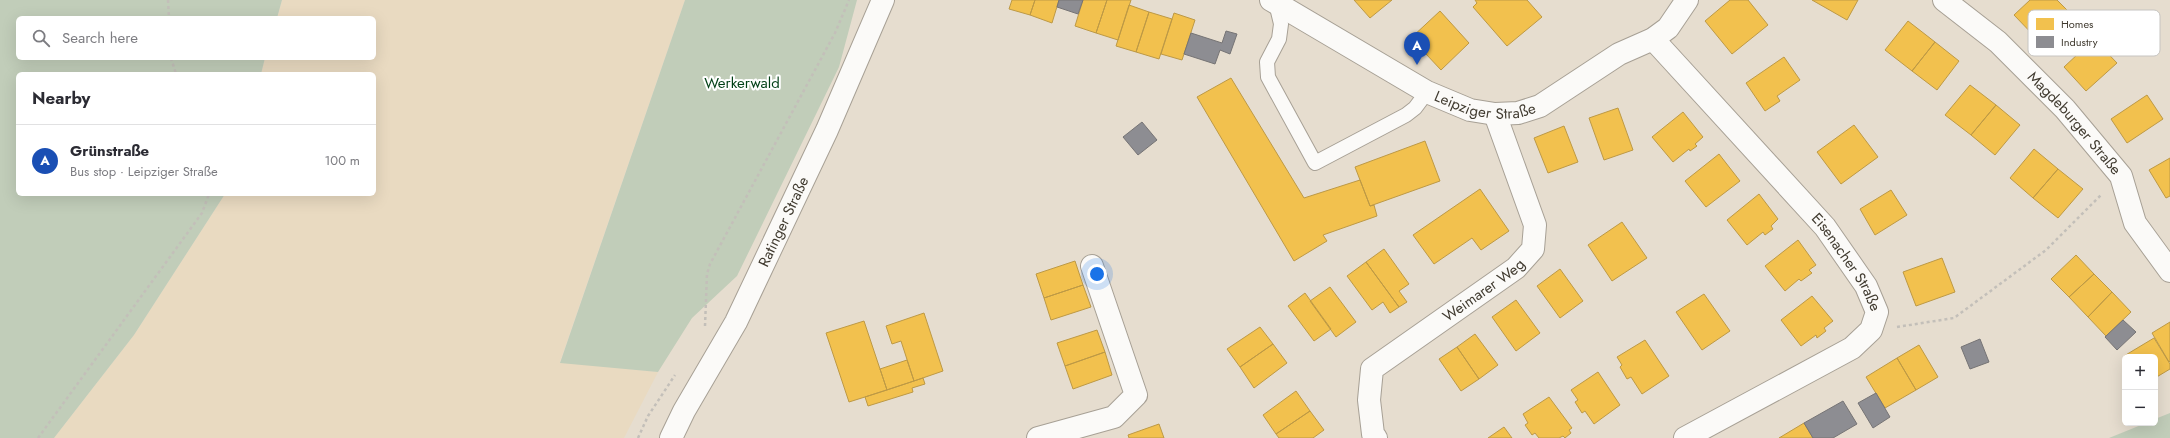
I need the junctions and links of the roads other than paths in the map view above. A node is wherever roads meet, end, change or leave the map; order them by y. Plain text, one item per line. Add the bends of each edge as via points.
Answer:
1 (883, 0) edge
2 (1687, 0) edge
3 (1944, 0) edge
4 (1275, 1) edge
5 (1653, 39) junction
6 (1427, 92) junction
7 (1495, 114) junction
8 (1092, 266) dead end
9 (2170, 271) edge
10 (671, 438) edge
11 (1038, 438) edge
12 (1376, 438) edge
13 (1684, 438) edge

1 - 10 street, Ratinger Straße via 827,130 736,322
2 - 5 street, Leipziger Straße via 1668,28
3 - 9 street, Magdeburger Straße via 1998,42 2065,109 2121,176 2135,223
4 - 6 street, Leipziger Straße
4 - 6 lane via 1281,24 1279,39 1266,62 1268,78 1314,162 1406,115
5 - 7 street, Leipziger Straße via 1619,54 1540,106 1518,113
5 - 13 street, Eisenacher Straße via 1825,227 1866,286 1877,312 1871,330 1852,348
6 - 7 street, Leipziger Straße via 1470,110
7 - 12 street, Weimarer Weg via 1534,225 1533,249 1516,268 1372,369 1369,400 1373,434
8 - 11 street via 1136,395 1114,417

